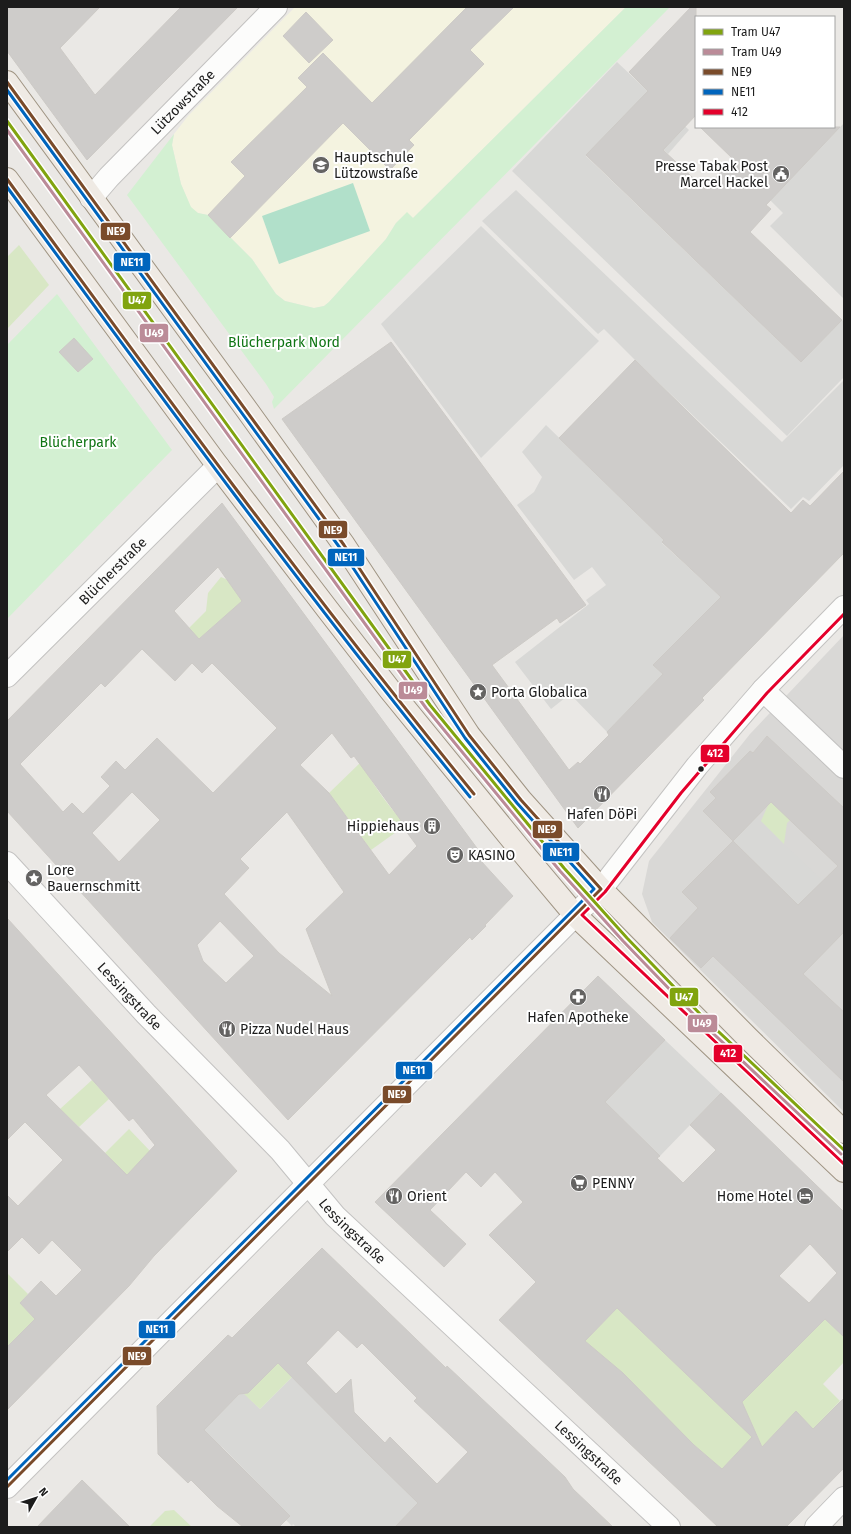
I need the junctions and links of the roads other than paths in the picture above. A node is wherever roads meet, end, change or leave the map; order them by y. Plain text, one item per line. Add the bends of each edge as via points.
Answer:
1 (276, 7) edge
2 (7, 82) edge
3 (7, 179) edge
4 (91, 198) junction
5 (218, 466) junction
6 (844, 607) edge
7 (7, 676) edge
8 (763, 690) junction
9 (844, 766) edge
10 (7, 863) edge
11 (601, 889) junction
12 (575, 915) junction
13 (844, 1132) edge
14 (844, 1171) edge
15 (307, 1184) junction
16 (7, 1486) edge
17 (844, 1498) edge
18 (669, 1527) edge
19 (816, 1527) edge

1 - 4 street, Lützowstraße
2 - 4 main road
3 - 5 main road
4 - 11 main road via 243,403 339,539 469,735 521,800
5 - 7 street, Blücherstraße
5 - 12 main road via 390,690
6 - 8 street
8 - 9 street
8 - 11 street via 677,790
10 - 15 street, Lessingstraße via 146,1014 280,1150
11 - 12 street
11 - 13 main road
12 - 14 main road
12 - 15 street
15 - 16 street
15 - 18 street, Lessingstraße via 335,1216
17 - 19 street

